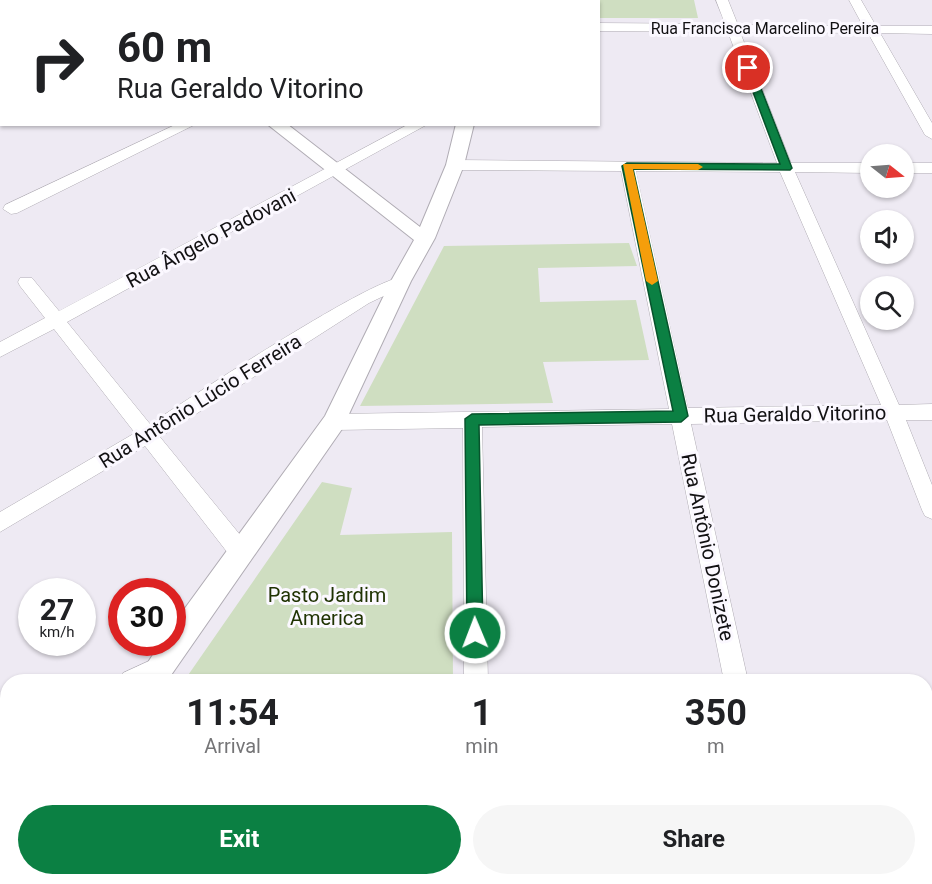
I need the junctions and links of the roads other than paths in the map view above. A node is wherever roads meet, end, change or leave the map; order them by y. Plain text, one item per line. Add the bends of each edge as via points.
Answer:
1 (722, 0) edge
2 (855, 0) edge
3 (600, 27) edge
4 (733, 29) junction
5 (872, 29) junction
6 (932, 30) edge
7 (185, 126) edge
8 (278, 126) edge
9 (417, 126) edge
10 (465, 126) edge
11 (932, 135) edge
12 (455, 165) junction
13 (627, 166) junction
14 (786, 168) junction
15 (860, 168) edge
16 (914, 168) edge
17 (932, 168) edge
18 (335, 171) junction
19 (11, 209) dead end
20 (425, 238) junction
21 (401, 281) junction
22 (26, 282) dead end
23 (57, 321) junction
24 (0, 350) edge
25 (893, 412) junction
26 (932, 412) edge
27 (681, 416) junction
28 (472, 419) junction
29 (334, 422) junction
30 (149, 434) junction
31 (932, 510) edge
32 (0, 523) edge
33 (242, 554) junction
34 (156, 674) edge
35 (476, 674) edge
36 (735, 674) edge

1 - 4 street
2 - 5 street
3 - 4 street, Rua Francisca Marcelino Pereira
4 - 5 street, Rua Francisca Marcelino Pereira
4 - 14 street
5 - 6 street, Rua Francisca Marcelino Pereira
5 - 11 street
7 - 19 street
8 - 18 street
9 - 18 street, Rua Ângelo Padovani
10 - 12 street
12 - 13 street
12 - 20 street
13 - 14 street
13 - 27 street, Rua Antônio Donizete
14 - 15 street
14 - 25 street
16 - 17 street
18 - 20 street
18 - 23 street, Rua Ângelo Padovani
20 - 21 street
21 - 29 street
21 - 30 street, Rua Antônio Lúcio Ferreira via 363,299
22 - 23 street
23 - 24 street, Rua Ângelo Padovani
23 - 30 street
25 - 26 street, Rua Geraldo Vitorino
25 - 27 street, Rua Geraldo Vitorino
25 - 31 street
27 - 28 street, Rua Geraldo Vitorino
27 - 36 street, Rua Antônio Donizete
28 - 29 street, Rua Geraldo Vitorino
28 - 35 street
29 - 33 street
30 - 32 street, Rua Antônio Lúcio Ferreira
30 - 33 street
33 - 34 street

